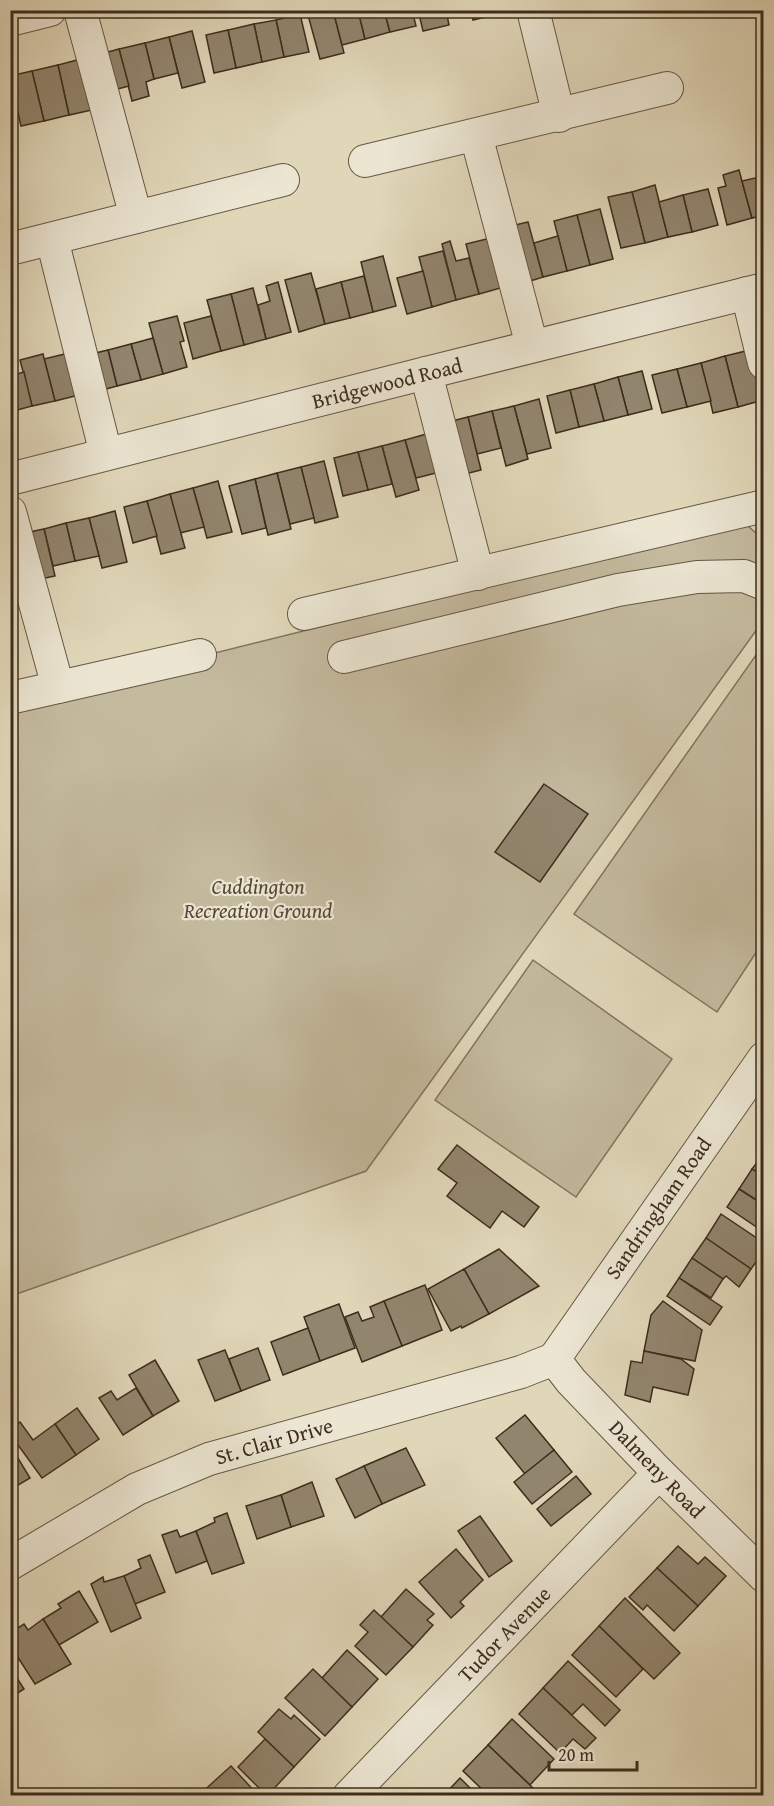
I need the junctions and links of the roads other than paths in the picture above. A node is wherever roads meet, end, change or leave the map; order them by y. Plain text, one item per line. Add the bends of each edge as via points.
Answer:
1 (50, 10) edge
2 (80, 10) edge
3 (533, 10) edge
4 (10, 20) edge
5 (667, 88) dead end
6 (559, 116) junction
7 (476, 135) junction
8 (365, 161) dead end
9 (283, 180) dead end
10 (136, 217) junction
11 (52, 239) junction
12 (10, 249) edge
13 (755, 291) edge
14 (532, 346) junction
15 (764, 363) edge
16 (426, 373) junction
17 (106, 454) junction
18 (10, 479) edge
19 (764, 506) edge
20 (10, 512) edge
21 (478, 574) junction
22 (764, 584) edge
23 (304, 614) dead end
24 (200, 655) dead end
25 (344, 657) dead end
26 (58, 687) junction
27 (10, 698) edge
28 (764, 1058) edge
29 (752, 1097) edge
30 (554, 1359) junction
31 (659, 1473) junction
32 (10, 1564) edge
33 (764, 1576) edge
34 (349, 1796) edge

1 - 4 street
2 - 10 street
3 - 6 street
5 - 6 street
6 - 7 street
7 - 8 street
7 - 14 street
9 - 10 street
10 - 11 street
11 - 12 street
11 - 17 street
13 - 14 street, Bridgewood Road
13 - 15 street
14 - 16 street, Bridgewood Road
16 - 17 street, Bridgewood Road
16 - 21 street
17 - 18 street, Bridgewood Road
19 - 21 street
20 - 26 street
21 - 23 street
22 - 25 street via 744,576 697,577 618,590
24 - 26 street
26 - 27 street
28 - 29 street, Sandringham Road
29 - 30 street, Sandringham Road
30 - 31 street, Dalmeny Road
30 - 32 street, St. Clair Drive via 521,1372 209,1459 137,1489
31 - 33 street, Dalmeny Road
31 - 34 street, Tudor Avenue

